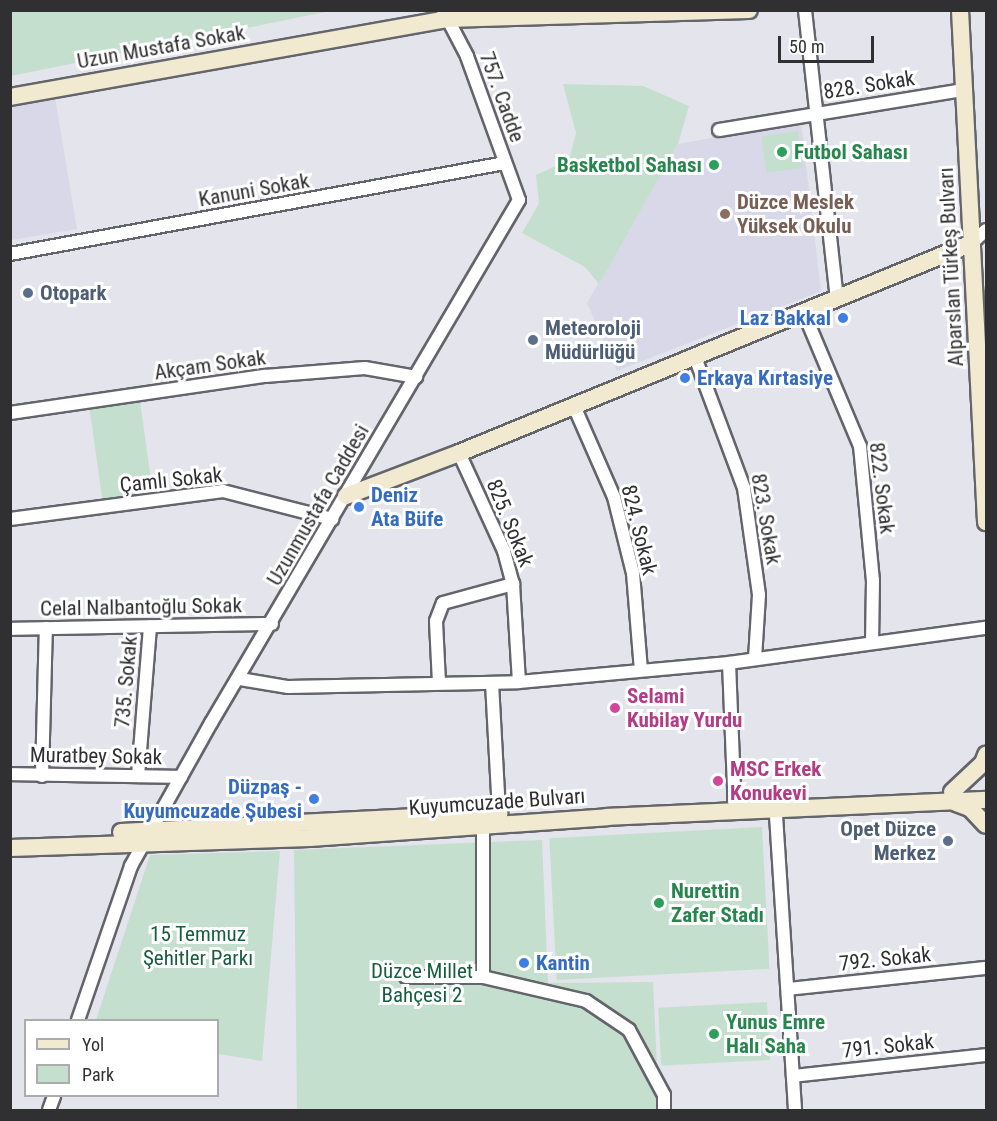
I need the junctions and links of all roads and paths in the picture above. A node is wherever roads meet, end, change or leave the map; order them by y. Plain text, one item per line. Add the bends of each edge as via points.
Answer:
1 (749, 10) edge
2 (806, 10) edge
3 (960, 10) edge
4 (679, 12) edge
5 (579, 13) edge
6 (445, 15) edge
7 (964, 90) junction
8 (10, 97) edge
9 (816, 114) junction
10 (718, 130) dead end
11 (505, 163) junction
12 (519, 200) joint
13 (987, 230) edge
14 (972, 243) junction
15 (10, 254) edge
16 (980, 270) edge
17 (837, 299) junction
18 (804, 312) junction
19 (695, 357) junction
20 (416, 377) junction
21 (574, 406) junction
22 (10, 413) edge
23 (459, 453) junction
24 (346, 496) junction
25 (10, 519) edge
26 (332, 519) junction
27 (987, 522) edge
28 (513, 584) junction
29 (272, 624) junction
30 (150, 626) junction
31 (46, 628) junction
32 (987, 628) edge
33 (10, 629) edge
34 (872, 643) junction
35 (755, 658) junction
36 (729, 663) junction
37 (641, 670) junction
38 (240, 679) junction
39 (519, 682) junction
40 (440, 683) junction
41 (492, 683) junction
42 (987, 755) edge
43 (10, 774) edge
44 (42, 776) junction
45 (138, 776) junction
46 (181, 777) junction
47 (987, 790) edge
48 (951, 796) junction
49 (987, 800) edge
50 (776, 805) junction
51 (735, 807) junction
52 (488, 818) junction
53 (987, 825) edge
54 (149, 836) junction
55 (10, 837) edge
56 (10, 848) edge
57 (987, 968) edge
58 (406, 977) dead end
59 (483, 977) junction
60 (788, 989) junction
61 (78, 1019) edge
62 (987, 1055) edge
63 (793, 1076) junction
64 (664, 1110) edge
65 (795, 1110) edge

1 - 4 main road, Uzun Mustafa Sokak
2 - 9 street
3 - 7 main road, Alparslan Türkeş Bulvarı
4 - 5 main road, Uzun Mustafa Sokak
5 - 6 main road, Uzun Mustafa Sokak
6 - 8 main road, Uzun Mustafa Sokak
6 - 11 street, 757. Cadde via 467,56
7 - 9 street, 828. Sokak
7 - 14 main road, Alparslan Türkeş Bulvarı
9 - 10 street, 828. Sokak
9 - 17 street
11 - 12 street, 757. Cadde
11 - 15 street, Kanuni Sokak
12 - 20 street, Uzunmustafa Caddesi
13 - 14 street
14 - 16 main road, Alparslan Türkeş Bulvarı
14 - 17 main road
16 - 27 main road, Alparslan Türkeş Bulvarı
17 - 18 main road
18 - 19 main road
18 - 34 street, 822. Sokak via 860,446 873,580
19 - 21 main road
19 - 35 street, 823. Sokak via 744,488 759,595
20 - 22 street, Akçam Sokak via 365,368 265,376
20 - 24 street, Uzunmustafa Caddesi
21 - 23 main road
21 - 37 street, 824. Sokak via 614,497 633,573
23 - 24 main road
23 - 28 street, 825. Sokak via 504,551
24 - 26 street, Uzunmustafa Caddesi
25 - 26 street, Çamlı Sokak via 223,491
26 - 29 street, Uzunmustafa Caddesi
28 - 39 street, 825. Sokak
28 - 40 street via 443,603 436,621
29 - 30 street, Celal Nalbantoğlu Sokak
29 - 38 street, Uzunmustafa Caddesi
30 - 31 street, Celal Nalbantoğlu Sokak
30 - 45 street, 735. Sokak
31 - 33 street, Celal Nalbantoğlu Sokak
31 - 44 street
32 - 34 street
34 - 35 street
35 - 36 street
36 - 37 street
36 - 51 street
37 - 39 street
38 - 40 street via 288,687
38 - 46 street, Uzunmustafa Caddesi
39 - 41 street
40 - 41 street
41 - 52 street
42 - 48 main road
43 - 44 street, Muratbey Sokak
44 - 45 street, Muratbey Sokak
45 - 46 street, Muratbey Sokak
46 - 54 street, Uzunmustafa Caddesi
47 - 48 main road, Kuyumcuzade Bulvarı
48 - 49 main road, Kuyumcuzade Bulvarı
48 - 50 main road, Kuyumcuzade Bulvarı
48 - 53 main road
50 - 51 main road, Kuyumcuzade Bulvarı
50 - 60 street
51 - 52 main road, Kuyumcuzade Bulvarı
52 - 54 main road, Kuyumcuzade Bulvarı
52 - 59 street
54 - 55 main road, Kuyumcuzade Bulvarı
54 - 56 main road, Kuyumcuzade Bulvarı
54 - 61 street, Uzunmustafa Caddesi via 131,866
57 - 60 street, 792. Sokak
58 - 59 street
59 - 64 street via 586,1001 629,1030 664,1095
60 - 63 street
62 - 63 street, 791. Sokak
63 - 65 street

